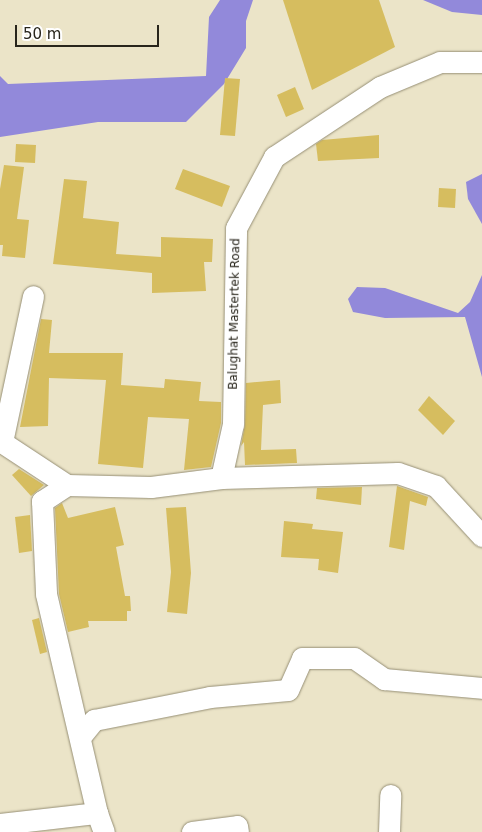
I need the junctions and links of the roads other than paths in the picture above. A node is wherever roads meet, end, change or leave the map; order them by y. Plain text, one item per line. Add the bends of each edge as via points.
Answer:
1 (482, 62) edge
2 (33, 296) dead end
3 (1, 441) edge
4 (221, 478) junction
5 (67, 485) junction
6 (482, 536) edge
7 (482, 688) edge
8 (81, 736) junction
9 (390, 795) dead end
10 (101, 822) edge
11 (0, 824) edge
12 (192, 832) edge
13 (238, 832) edge
14 (389, 832) edge

1 - 4 street, Balughat Mastertek Road via 440,62 380,87 274,157 236,228 232,424
2 - 3 street
3 - 5 street
4 - 5 street via 151,487
4 - 6 street via 398,473 436,486
5 - 8 street via 42,502 46,594
7 - 8 street via 384,679 354,658 302,658 288,690 210,697 94,720
8 - 10 street
9 - 14 street
10 - 11 street
12 - 13 street via 237,826

